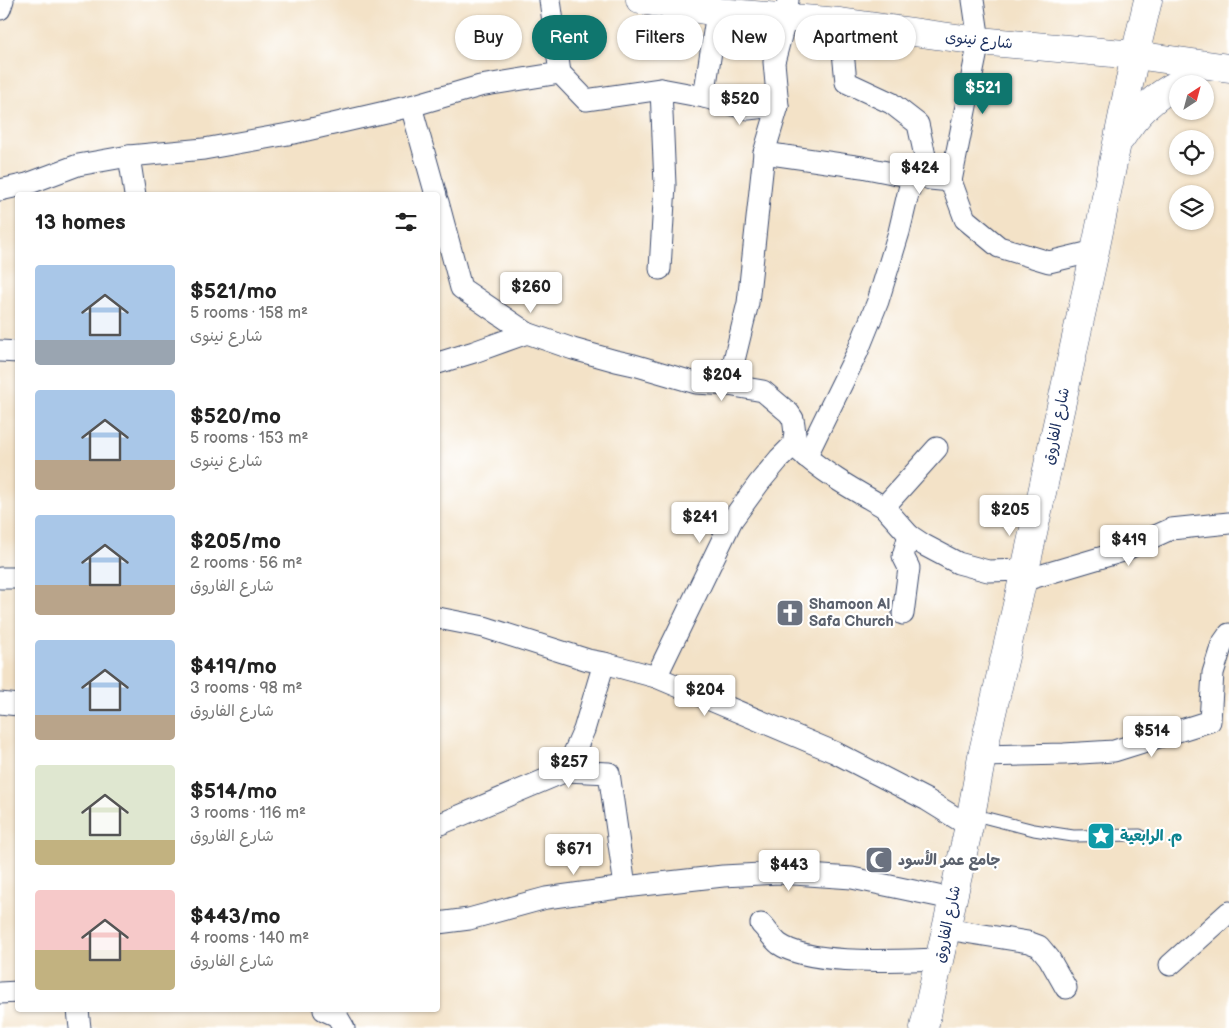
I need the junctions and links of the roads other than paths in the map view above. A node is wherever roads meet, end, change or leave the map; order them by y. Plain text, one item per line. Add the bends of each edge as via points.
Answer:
1 (3, 0) edge
2 (550, 0) edge
3 (640, 0) edge
4 (973, 0) edge
5 (1148, 0) edge
6 (0, 8) edge
7 (787, 8) edge
8 (717, 12) junction
9 (814, 15) edge
10 (916, 32) edge
11 (978, 41) junction
12 (1135, 54) junction
13 (844, 60) edge
14 (1228, 68) edge
15 (560, 73) junction
16 (1199, 75) edge
17 (661, 89) junction
18 (1169, 90) edge
19 (704, 97) junction
20 (411, 106) junction
21 (778, 106) junction
22 (1118, 144) junction
23 (764, 153) junction
24 (130, 156) junction
25 (921, 178) junction
26 (951, 181) junction
27 (0, 190) edge
28 (135, 192) edge
29 (435, 192) edge
30 (440, 209) edge
31 (1095, 251) junction
32 (660, 269) dead end
33 (527, 333) junction
34 (0, 351) edge
35 (15, 352) edge
36 (440, 361) edge
37 (728, 385) junction
38 (936, 448) dead end
39 (800, 451) junction
40 (884, 507) junction
41 (1229, 523) edge
42 (909, 536) junction
43 (1024, 576) junction
44 (0, 578) edge
45 (15, 578) edge
46 (903, 614) dead end
47 (440, 618) edge
48 (1229, 634) edge
49 (604, 663) junction
50 (656, 677) junction
51 (0, 703) edge
52 (15, 704) edge
53 (982, 756) junction
54 (566, 771) junction
55 (970, 820) junction
56 (440, 823) edge
57 (1140, 835) dead end
58 (625, 886) junction
59 (952, 899) junction
60 (1229, 912) edge
61 (440, 923) edge
62 (761, 924) dead end
63 (946, 929) junction
64 (939, 959) junction
65 (1170, 965) dead end
66 (1066, 988) dead end
67 (15, 992) edge
68 (0, 993) edge
69 (78, 1012) edge
70 (80, 1028) edge
71 (924, 1028) edge

1 - 6 street
2 - 15 street
3 - 8 main road, شارع نينوى
4 - 11 street
5 - 12 main road, شارع الفاروق
7 - 8 main road, شارع نينوى
7 - 9 main road, شارع نينوى
7 - 21 street via 774,62
8 - 19 street
10 - 11 main road, شارع نينوى
11 - 12 main road, شارع نينوى
11 - 26 street
12 - 14 main road, شارع نينوى
12 - 22 main road, شارع الفاروق
13 - 25 street via 846,82 891,103 918,124
14 - 16 main road
15 - 17 street via 586,100
15 - 20 street via 480,86
17 - 19 street
17 - 32 street via 665,185
18 - 22 main road via 1140,112
19 - 21 street via 748,109
20 - 24 street via 204,149
20 - 29 street
21 - 23 street
22 - 31 main road, شارع الفاروق
23 - 25 street
23 - 37 street via 748,303
24 - 27 street via 78,165 27,184
24 - 28 street
25 - 26 street
25 - 39 street via 858,353
26 - 31 street via 965,219 999,247 1049,262
30 - 33 street via 461,288
31 - 43 main road, شارع الفاروق
33 - 36 street
33 - 37 street via 696,383
34 - 35 street
37 - 39 street via 763,391 789,413
38 - 40 street
39 - 40 street via 846,486
39 - 50 street via 759,482 732,520
40 - 42 street
41 - 43 street via 1171,529 1120,552
42 - 43 street via 958,563
42 - 46 street via 903,556 909,568
43 - 53 main road, شارع الفاروق
44 - 45 street
47 - 49 street via 484,627
48 - 53 street via 1222,644 1213,673 1210,721 1114,751
49 - 50 street
49 - 54 street via 584,730
50 - 55 street via 834,752
51 - 52 street
53 - 55 main road, شارع الفاروق
54 - 56 street
54 - 58 street via 609,773
55 - 57 lane via 1073,836
55 - 59 main road, شارع الفاروق
58 - 59 street via 779,873 852,878
58 - 61 street via 546,898 469,919
59 - 63 main road, شارع الفاروق
60 - 65 street
62 - 64 street via 780,944 799,953 854,960
63 - 64 main road, شارع الفاروق
63 - 66 street via 1039,946
64 - 71 main road, شارع الفاروق
67 - 68 street
69 - 70 street

